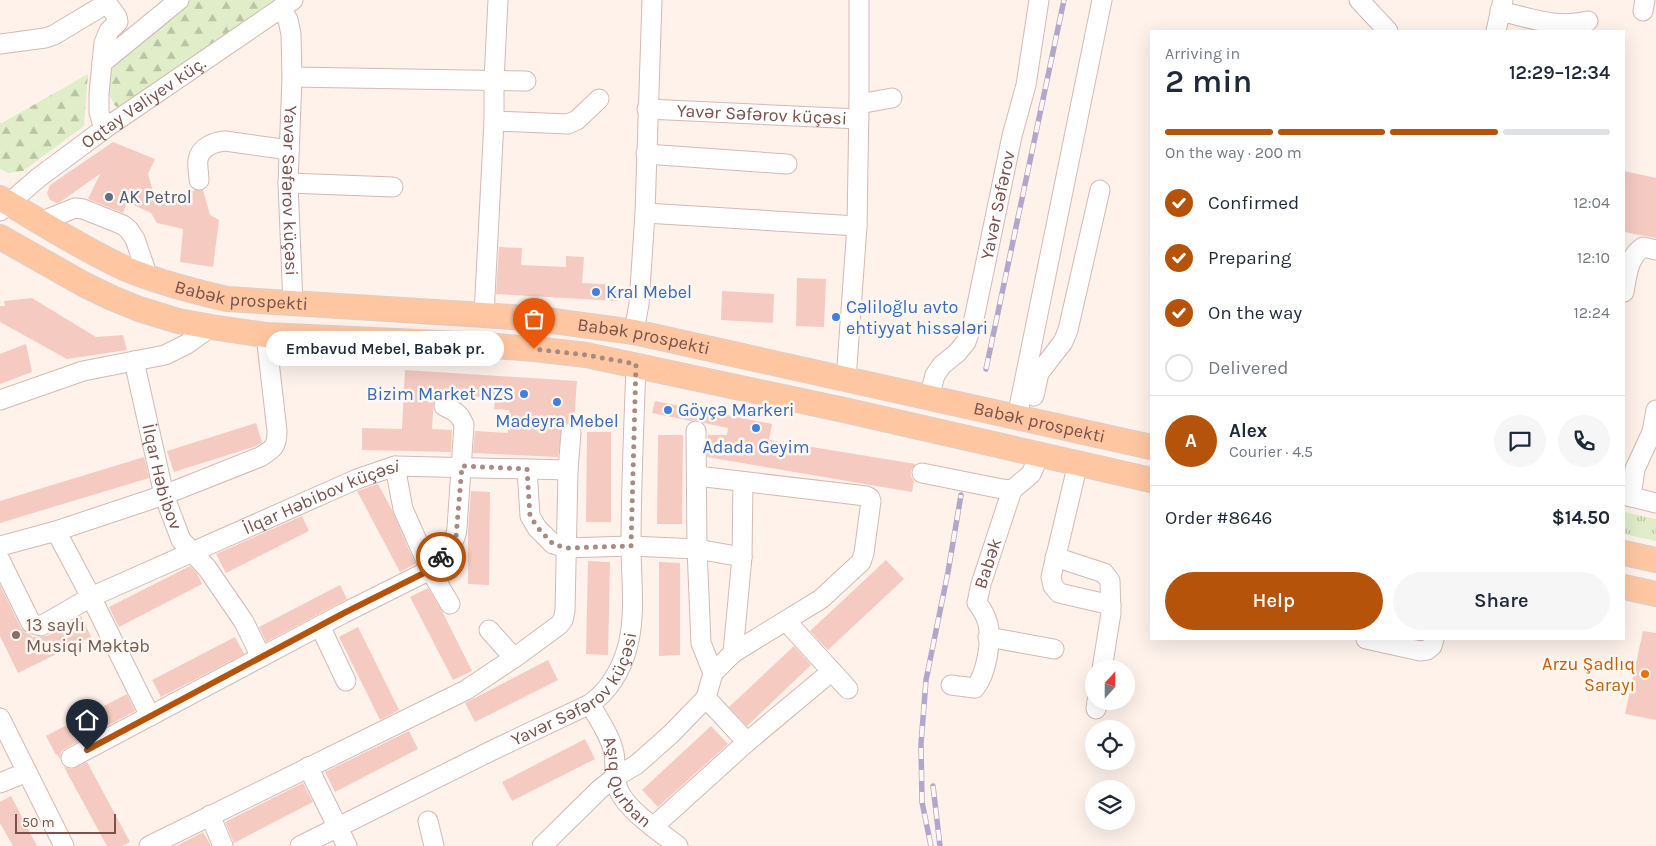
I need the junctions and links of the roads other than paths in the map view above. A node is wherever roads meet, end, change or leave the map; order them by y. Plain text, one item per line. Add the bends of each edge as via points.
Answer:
1 (179, 0) edge
2 (498, 0) edge
3 (652, 0) edge
4 (859, 0) edge
5 (1040, 0) edge
6 (1102, 0) edge
7 (1359, 0) edge
8 (107, 1) edge
9 (287, 4) edge
10 (1502, 5) edge
11 (1588, 21) dead end
12 (1387, 30) edge
13 (1496, 30) edge
14 (0, 44) edge
15 (102, 63) junction
16 (292, 77) junction
17 (494, 80) junction
18 (526, 81) dead end
19 (892, 98) dead end
20 (600, 99) dead end
21 (647, 109) junction
22 (859, 112) junction
23 (494, 122) junction
24 (104, 128) junction
25 (288, 150) junction
26 (646, 154) junction
27 (787, 164) dead end
28 (200, 180) dead end
29 (288, 183) junction
30 (393, 187) dead end
31 (1100, 190) dead end
32 (3, 204) edge
33 (645, 213) junction
34 (40, 222) junction
35 (857, 226) junction
36 (0, 238) edge
37 (1656, 250) edge
38 (148, 277) junction
39 (1625, 287) edge
40 (293, 304) junction
41 (484, 314) junction
42 (211, 327) junction
43 (634, 332) junction
44 (266, 335) junction
45 (134, 361) junction
46 (636, 364) junction
47 (846, 380) junction
48 (929, 398) junction
49 (0, 400) edge
50 (444, 406) dead end
51 (1656, 410) edge
52 (1023, 418) junction
53 (696, 431) dead end
54 (571, 433) dead end
55 (1150, 447) edge
56 (1040, 454) junction
57 (1078, 463) junction
58 (394, 466) junction
59 (462, 466) junction
60 (527, 469) junction
61 (568, 470) junction
62 (922, 473) dead end
63 (697, 476) junction
64 (1150, 480) edge
65 (743, 482) junction
66 (1012, 490) junction
67 (164, 495) junction
68 (1627, 496) edge
69 (1656, 503) edge
70 (56, 531) junction
71 (0, 546) edge
72 (631, 546) junction
73 (566, 548) junction
74 (697, 550) junction
75 (193, 552) junction
76 (1625, 553) edge
77 (1055, 557) junction
78 (742, 558) junction
79 (0, 560) edge
80 (1656, 560) edge
81 (430, 570) junction
82 (1625, 587) edge
83 (1656, 594) edge
84 (91, 597) junction
85 (450, 604) dead end
86 (1110, 605) junction
87 (786, 621) junction
88 (320, 626) junction
89 (489, 630) dead end
90 (988, 637) junction
91 (1370, 640) edge
92 (1434, 640) edge
93 (1054, 649) dead end
94 (733, 653) junction
95 (262, 657) junction
96 (514, 658) junction
97 (1103, 660) edge
98 (832, 671) junction
99 (713, 673) junction
100 (346, 681) dead end
101 (951, 685) dead end
102 (848, 689) dead end
103 (706, 698) junction
104 (590, 704) junction
105 (150, 716) junction
106 (0, 718) edge
107 (747, 742) junction
108 (71, 758) dead end
109 (308, 767) junction
110 (27, 772) junction
111 (615, 777) junction
112 (0, 783) edge
113 (210, 816) junction
114 (428, 821) dead end
115 (338, 827) junction
116 (653, 827) junction
117 (64, 846) edge
118 (149, 846) edge
119 (223, 846) edge
120 (300, 846) edge
121 (347, 846) edge
122 (434, 846) edge
123 (542, 846) edge
124 (678, 846) edge

1 - 15 street
2 - 17 street
3 - 21 street
4 - 22 street
5 - 48 street, Yavər Səfərov via 1026,84 974,319 966,342 936,375
6 - 52 street
7 - 12 street
8 - 14 street via 54,35
8 - 15 street via 118,22 104,43
9 - 16 street, Yavər Səfərov küçəsi
9 - 24 street, Oqtay Vəliyev küç.
10 - 11 street via 1561,24
10 - 13 street
15 - 24 street via 98,93
16 - 17 street
16 - 25 street, Yavər Səfərov küçəsi
17 - 18 street
17 - 23 street
19 - 22 street
20 - 23 street via 568,124
21 - 22 street, Yavər Səfərov küçəsi
21 - 26 street
22 - 35 street, Yavər Səfərov küçəsi
23 - 41 street
24 - 32 street, Oqtay Vəliyev küç.
25 - 28 street via 215,142 201,153 198,161
25 - 29 street, Yavər Səfərov küçəsi
26 - 27 street
26 - 33 street
29 - 30 street
29 - 40 street, Yavər Səfərov küçəsi
31 - 52 street via 1068,330 1063,342 1039,373
32 - 34 main road, Babək prospekti
33 - 35 street
33 - 43 street
34 - 38 main road, Babək prospekti via 100,256
34 - 38 street via 75,208 123,225 135,239
35 - 47 street, Yavər Səfərov küçəsi
36 - 42 main road, Babək prospekti via 112,298 178,321
37 - 39 street via 1643,247 1636,252 1630,261
38 - 40 main road, Babək prospekti via 227,299
40 - 41 main road, Babək prospekti
41 - 43 main road, Babək prospekti
42 - 44 main road, Babək prospekti
42 - 45 street via 166,355
43 - 47 main road, Babək prospekti
44 - 46 main road, Babək prospekti via 534,349
44 - 67 street via 277,442 272,450
45 - 49 street via 83,371
45 - 67 street, İlqar Həbibov
46 - 56 main road, Babək prospekti
46 - 72 street, Yavər Səfərov küçəsi
47 - 48 main road, Babək prospekti
48 - 52 main road, Babək prospekti
50 - 59 street via 457,412 464,425
51 - 68 street via 1652,432
52 - 55 main road, Babək prospekti
53 - 63 street
54 - 61 street
56 - 57 main road, Babək prospekti
56 - 66 street via 1031,474
57 - 64 main road, Babək prospekti
57 - 77 street
58 - 59 street, İlqar Həbibov küçəsi
58 - 75 street, İlqar Həbibov küçəsi via 357,479
58 - 81 street via 403,509
59 - 60 street, İlqar Həbibov küçəsi
59 - 81 street via 456,537
60 - 61 street, İlqar Həbibov küçəsi
60 - 73 street via 530,516 553,544
61 - 73 street
62 - 66 street
63 - 65 street
63 - 74 street
65 - 78 street
65 - 87 street via 870,498 861,562 821,599
66 - 90 street, Babək via 979,593 978,603 988,625
67 - 70 street
67 - 75 street, İlqar Həbibov via 181,540
68 - 69 street
70 - 71 street
70 - 84 street
72 - 73 street
72 - 74 street
72 - 104 street, Yavər Səfərov küçəsi via 632,614 628,644 610,684
73 - 96 street via 563,620
74 - 78 street
74 - 99 street via 701,643
75 - 84 street, İlqar Həbibov küçəsi
75 - 95 street, İlqar Həbibov via 244,622
76 - 80 main road
77 - 86 street via 1104,573 1110,581
77 - 86 street via 1051,577 1059,593
78 - 94 street
79 - 84 street, İlqar Həbibov küçəsi via 31,623 41,626
81 - 85 street
81 - 88 street
82 - 83 main road
84 - 105 street
86 - 97 street
87 - 94 street
87 - 98 street
88 - 95 street
88 - 100 street
89 - 96 street
90 - 93 street
90 - 101 street, Babək via 981,682 975,688
91 - 92 street via 1420,651 1432,646
94 - 99 street
95 - 105 street
96 - 109 street via 466,690
98 - 102 street
98 - 107 street
99 - 103 street
103 - 107 street
103 - 111 street via 643,759
104 - 111 street, Aşıq Qurban via 610,738
104 - 115 street, Yavər Səfərov küçəsi
105 - 108 street
106 - 110 street
107 - 116 street
109 - 113 street
109 - 115 street
110 - 112 street
110 - 117 street
111 - 116 street, Aşıq Qurban via 627,803
111 - 123 street
113 - 118 street
113 - 119 street
114 - 122 street
115 - 120 street, Yavər Səfərov küçəsi
115 - 121 street
116 - 124 street, Aşıq Qurban

